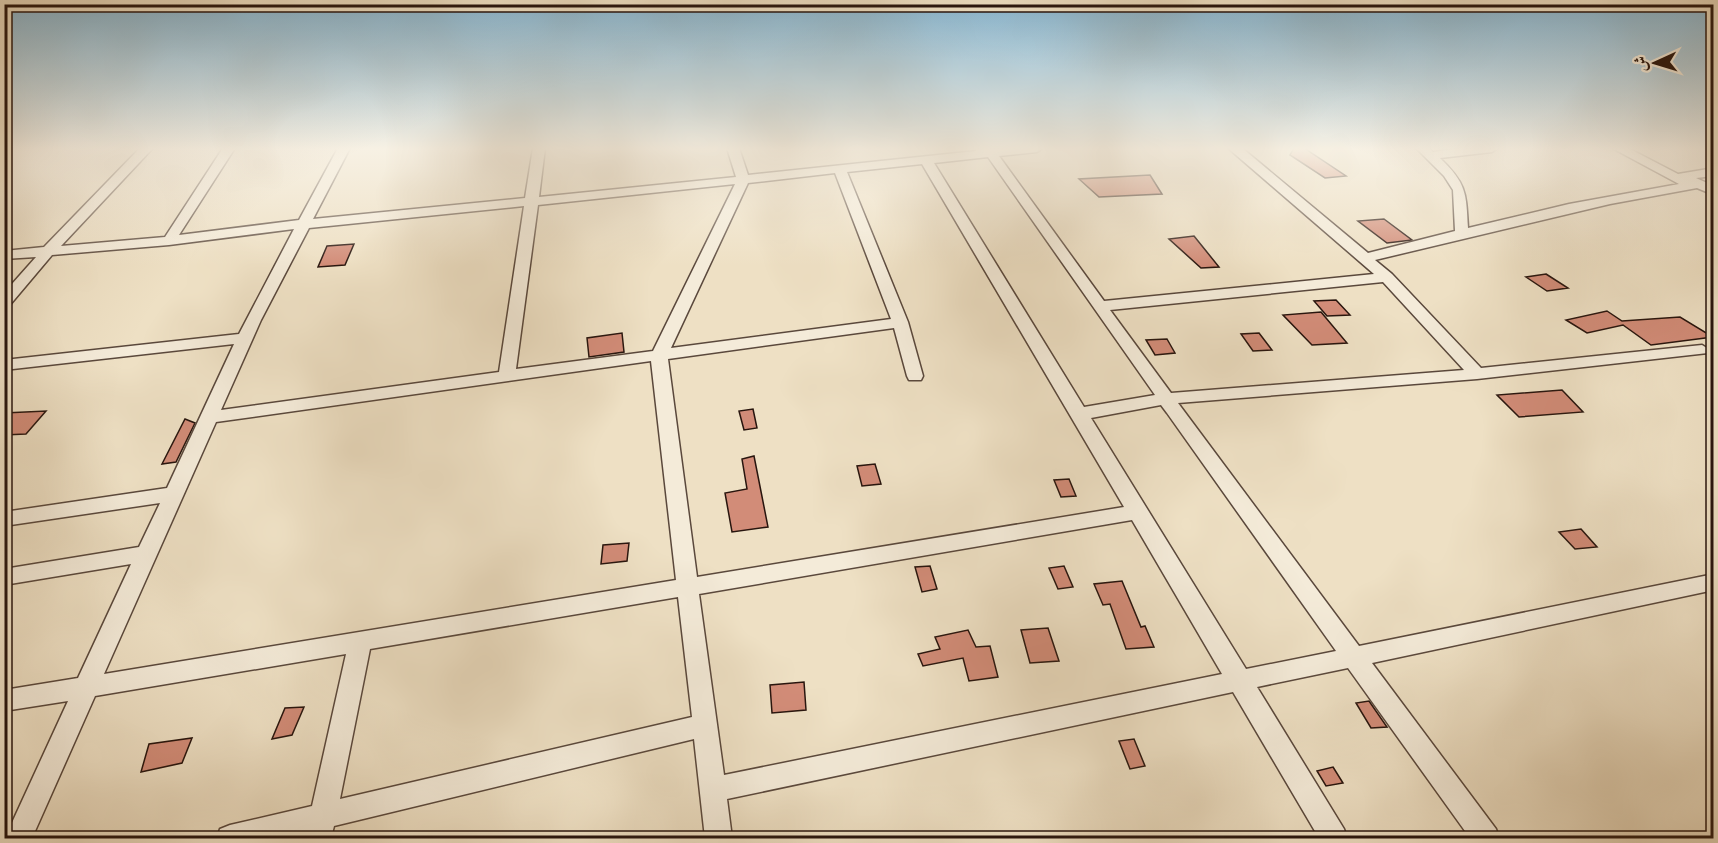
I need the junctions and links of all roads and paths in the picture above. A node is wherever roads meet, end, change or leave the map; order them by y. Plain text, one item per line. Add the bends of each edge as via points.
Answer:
1 (109, 187) edge
2 (204, 187) edge
3 (323, 187) edge
4 (533, 187) edge
5 (672, 187) edge
6 (739, 187) edge
7 (847, 187) edge
8 (942, 187) edge
9 (1011, 187) edge
10 (1281, 187) edge
11 (1457, 187) edge
12 (1662, 187) edge
13 (531, 202) junction
14 (303, 224) junction
15 (1462, 234) junction
16 (169, 242) junction
17 (48, 251) junction
18 (4, 255) edge
19 (1366, 258) junction
20 (1388, 277) junction
21 (4, 303) edge
22 (1100, 306) junction
23 (900, 322) junction
24 (244, 338) junction
25 (1702, 350) dead end
26 (659, 356) junction
27 (4, 365) edge
28 (1477, 374) junction
29 (915, 376) dead end
30 (507, 377) junction
31 (1166, 399) junction
32 (1079, 414) junction
33 (209, 417) junction
34 (174, 494) junction
35 (1138, 512) junction
36 (4, 519) edge
37 (147, 554) junction
38 (4, 577) edge
39 (1713, 582) edge
40 (687, 587) junction
41 (360, 641) junction
42 (1354, 657) junction
43 (1240, 681) junction
44 (87, 686) junction
45 (4, 701) edge
46 (705, 725) junction
47 (713, 790) junction
48 (320, 828) edge
49 (18, 838) edge
50 (230, 838) edge
51 (719, 838) edge
52 (1335, 838) edge
53 (1486, 838) edge

1 - 17 street
2 - 16 street
3 - 14 street
4 - 13 street
5 - 13 street
6 - 26 street
7 - 23 street
8 - 32 street
9 - 22 street
10 - 19 street
11 - 15 street
12 - 15 street
13 - 14 street
13 - 30 street
14 - 16 street
14 - 24 street
15 - 19 street
16 - 17 street
17 - 18 street
17 - 21 street
19 - 20 street
20 - 22 street
20 - 28 street
22 - 31 street
23 - 26 street
23 - 29 street
24 - 27 street
24 - 33 street
25 - 28 street
26 - 30 street
26 - 40 street
28 - 31 street
30 - 33 street
31 - 32 street
31 - 42 street
32 - 35 street
33 - 34 street
34 - 36 street
34 - 37 street
35 - 40 street
35 - 43 street
37 - 38 street
37 - 44 street
39 - 42 street
40 - 41 street
40 - 46 street
41 - 44 street
41 - 48 street
42 - 43 street
42 - 53 street
43 - 47 street
43 - 52 street
44 - 45 street
44 - 49 street
46 - 47 street
46 - 48 street
47 - 51 street
48 - 50 street

